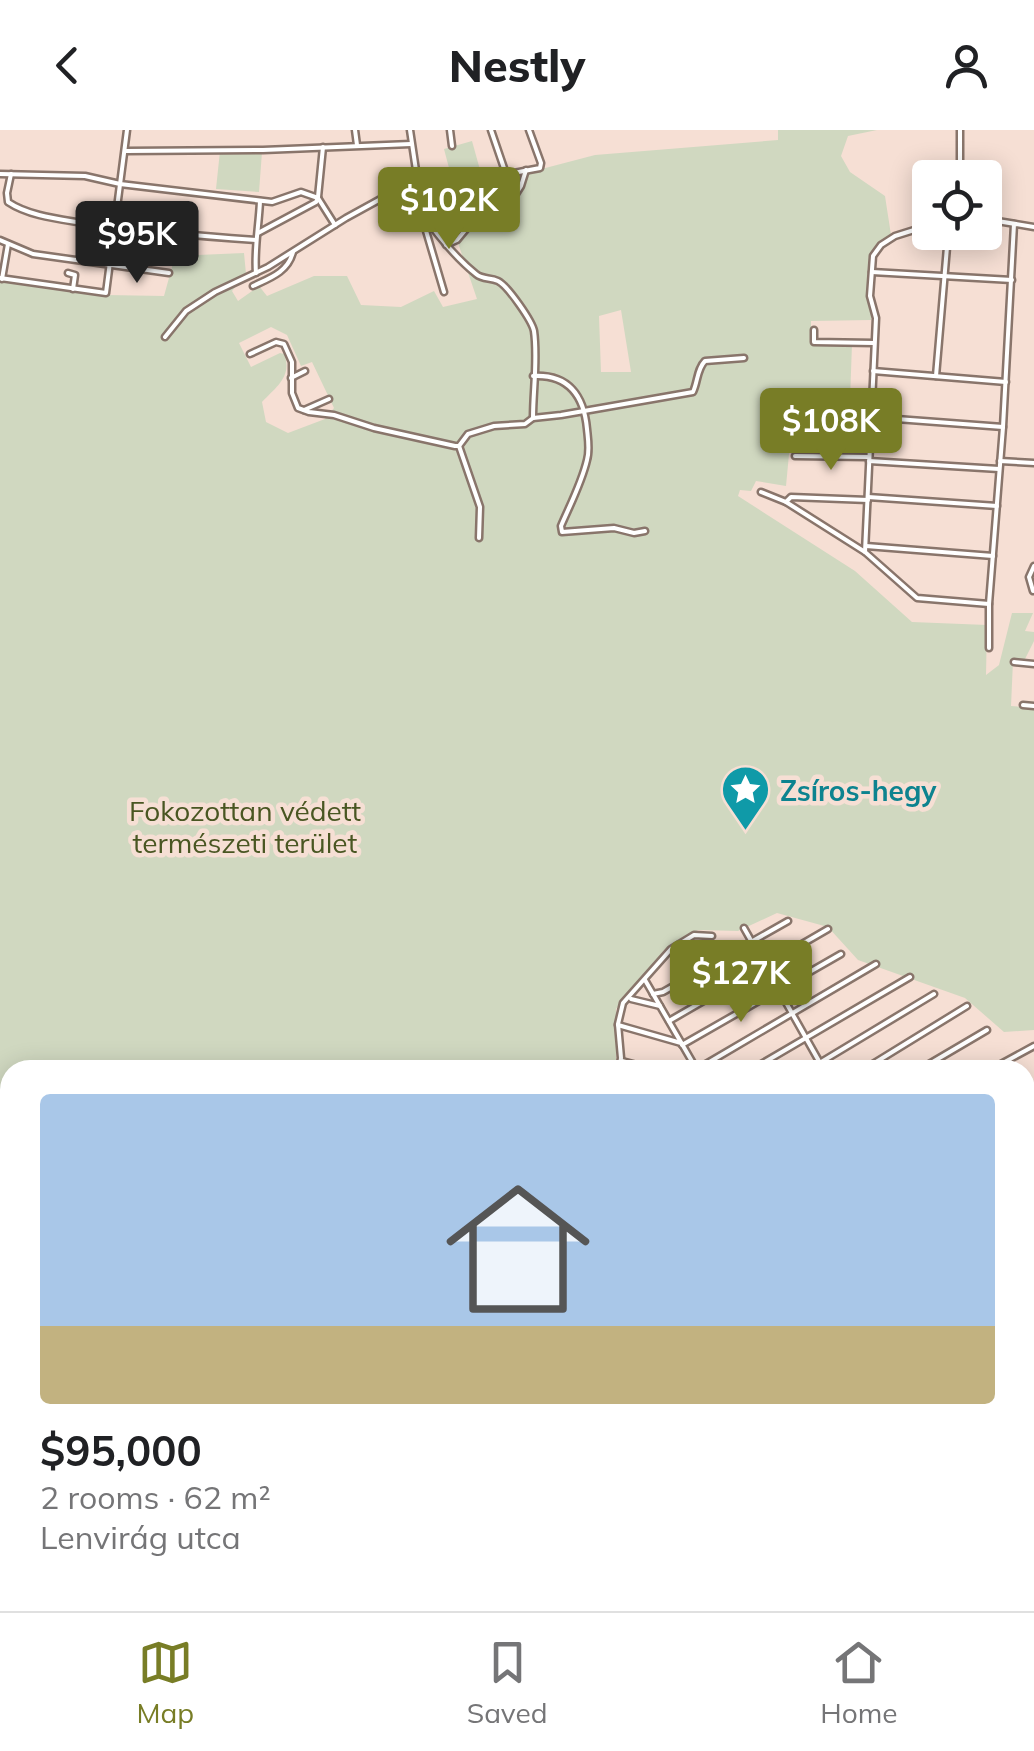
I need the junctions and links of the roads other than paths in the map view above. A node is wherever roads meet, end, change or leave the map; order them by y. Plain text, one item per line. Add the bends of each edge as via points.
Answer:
1 (127, 130) edge
2 (355, 130) edge
3 (410, 130) edge
4 (450, 130) edge
5 (491, 130) edge
6 (530, 130) edge
7 (960, 130) edge
8 (412, 144) junction
9 (357, 146) junction
10 (452, 146) dead end
11 (323, 147) junction
12 (126, 151) junction
13 (960, 160) edge
14 (526, 170) junction
15 (506, 174) junction
16 (0, 176) edge
17 (10, 176) junction
18 (416, 179) junction
19 (120, 184) junction
20 (8, 188) junction
21 (419, 194) junction
22 (318, 198) junction
23 (0, 201) edge
24 (260, 201) junction
25 (424, 216) junction
26 (1002, 222) edge
27 (1014, 224) junction
28 (335, 225) junction
29 (114, 228) junction
30 (1034, 228) edge
31 (912, 231) edge
32 (257, 236) junction
33 (0, 240) edge
34 (8, 244) junction
35 (446, 245) junction
36 (947, 250) edge
37 (293, 252) junction
38 (110, 265) junction
39 (872, 272) junction
40 (68, 273) dead end
41 (169, 273) dead end
42 (256, 273) junction
43 (944, 276) junction
44 (1, 278) edge
45 (1012, 280) junction
46 (253, 286) dead end
47 (73, 288) junction
48 (444, 292) dead end
49 (814, 330) dead end
50 (165, 337) dead end
51 (874, 343) junction
52 (250, 354) dead end
53 (744, 358) dead end
54 (305, 371) dead end
55 (873, 372) junction
56 (533, 376) junction
57 (936, 377) junction
58 (291, 378) junction
59 (1006, 382) junction
60 (329, 399) dead end
61 (304, 410) junction
62 (585, 410) junction
63 (870, 417) junction
64 (533, 418) junction
65 (1003, 427) junction
66 (808, 432) dead end
67 (870, 434) junction
68 (459, 446) junction
69 (795, 456) dead end
70 (869, 459) junction
71 (1000, 461) junction
72 (1034, 463) edge
73 (999, 469) junction
74 (762, 492) dead end
75 (868, 498) junction
76 (786, 502) junction
77 (997, 506) junction
78 (644, 531) dead end
79 (478, 538) dead end
80 (865, 549) junction
81 (993, 556) junction
82 (1034, 566) edge
83 (1033, 591) edge
84 (989, 604) junction
85 (989, 648) dead end
86 (1014, 662) dead end
87 (1034, 664) edge
88 (1023, 705) dead end
89 (1034, 706) edge
90 (788, 920) dead end
91 (744, 928) dead end
92 (828, 929) dead end
93 (712, 936) dead end
94 (752, 942) junction
95 (841, 954) dead end
96 (876, 964) dead end
97 (766, 966) junction
98 (910, 977) dead end
99 (647, 978) junction
100 (779, 990) junction
101 (654, 994) junction
102 (934, 994) dead end
103 (628, 998) junction
104 (660, 1006) junction
105 (968, 1006) dead end
106 (792, 1014) junction
107 (669, 1021) junction
108 (618, 1025) junction
109 (988, 1030) dead end
110 (807, 1038) junction
111 (682, 1044) junction
112 (1034, 1046) edge
113 (620, 1060) edge
114 (691, 1060) edge
115 (713, 1060) edge
116 (769, 1060) edge
117 (818, 1060) edge
118 (825, 1060) edge
119 (879, 1060) edge
120 (936, 1060) edge
121 (1008, 1060) edge

1 - 12 street
2 - 9 street
3 - 8 street
4 - 10 street
5 - 15 street
6 - 14 street via 542,166
7 - 13 street
8 - 9 street
8 - 18 street
9 - 11 street
11 - 12 street
11 - 22 street
12 - 19 street
14 - 15 street
14 - 35 street via 514,197 482,210
15 - 21 street
16 - 17 street
17 - 19 street via 85,176
17 - 20 street
18 - 21 street
18 - 28 street
19 - 24 street
19 - 29 street
20 - 23 street
20 - 29 street via 11,205
21 - 25 street
22 - 24 street via 299,191
22 - 28 street
22 - 32 street
24 - 32 street
25 - 35 street
25 - 48 street
26 - 27 street
27 - 30 street
27 - 45 street
28 - 37 street
29 - 32 street
29 - 38 street
31 - 39 street via 881,245
32 - 42 street
33 - 34 street
34 - 38 street
34 - 44 street
35 - 56 street via 474,272 500,282 530,322
36 - 43 street
37 - 42 street
37 - 46 street via 277,276
38 - 41 street
38 - 47 street via 104,294
39 - 43 street
39 - 51 street
40 - 47 street via 75,276
42 - 50 street via 186,311
43 - 45 street
43 - 57 street
44 - 47 street
45 - 59 street
49 - 51 street via 814,342
51 - 55 street
52 - 58 street via 282,342
53 - 62 street via 705,361 693,392
54 - 58 street
55 - 57 street
55 - 63 street
56 - 62 street via 565,383
56 - 64 street
57 - 59 street
58 - 61 street via 294,404
59 - 65 street
60 - 61 street
61 - 68 street
62 - 64 street
62 - 78 street via 587,462 562,532
63 - 65 street
63 - 67 street
64 - 68 street via 472,432
65 - 71 street
66 - 67 street
67 - 70 street
68 - 79 street via 480,507
69 - 70 street
70 - 73 street
70 - 75 street
71 - 72 street
71 - 73 street
73 - 77 street
74 - 76 street
75 - 76 street via 791,496
75 - 77 street
75 - 80 street
76 - 80 street
77 - 81 street
80 - 81 street
80 - 84 street via 917,598
81 - 84 street
82 - 83 street via 1028,577
84 - 85 street
86 - 87 street
88 - 89 street
90 - 94 street
91 - 94 street
92 - 97 street
93 - 99 street via 694,935 672,948
94 - 97 street
94 - 101 street
95 - 100 street
96 - 106 street
97 - 100 street
97 - 107 street
98 - 110 street
99 - 101 street
99 - 103 street
100 - 106 street
100 - 111 street
101 - 104 street
102 - 118 street
103 - 104 street
103 - 108 street
104 - 107 street
105 - 119 street
106 - 110 street
106 - 115 street
107 - 111 street
108 - 111 street
108 - 113 street
109 - 120 street
110 - 116 street
110 - 117 street
111 - 114 street
112 - 121 street

